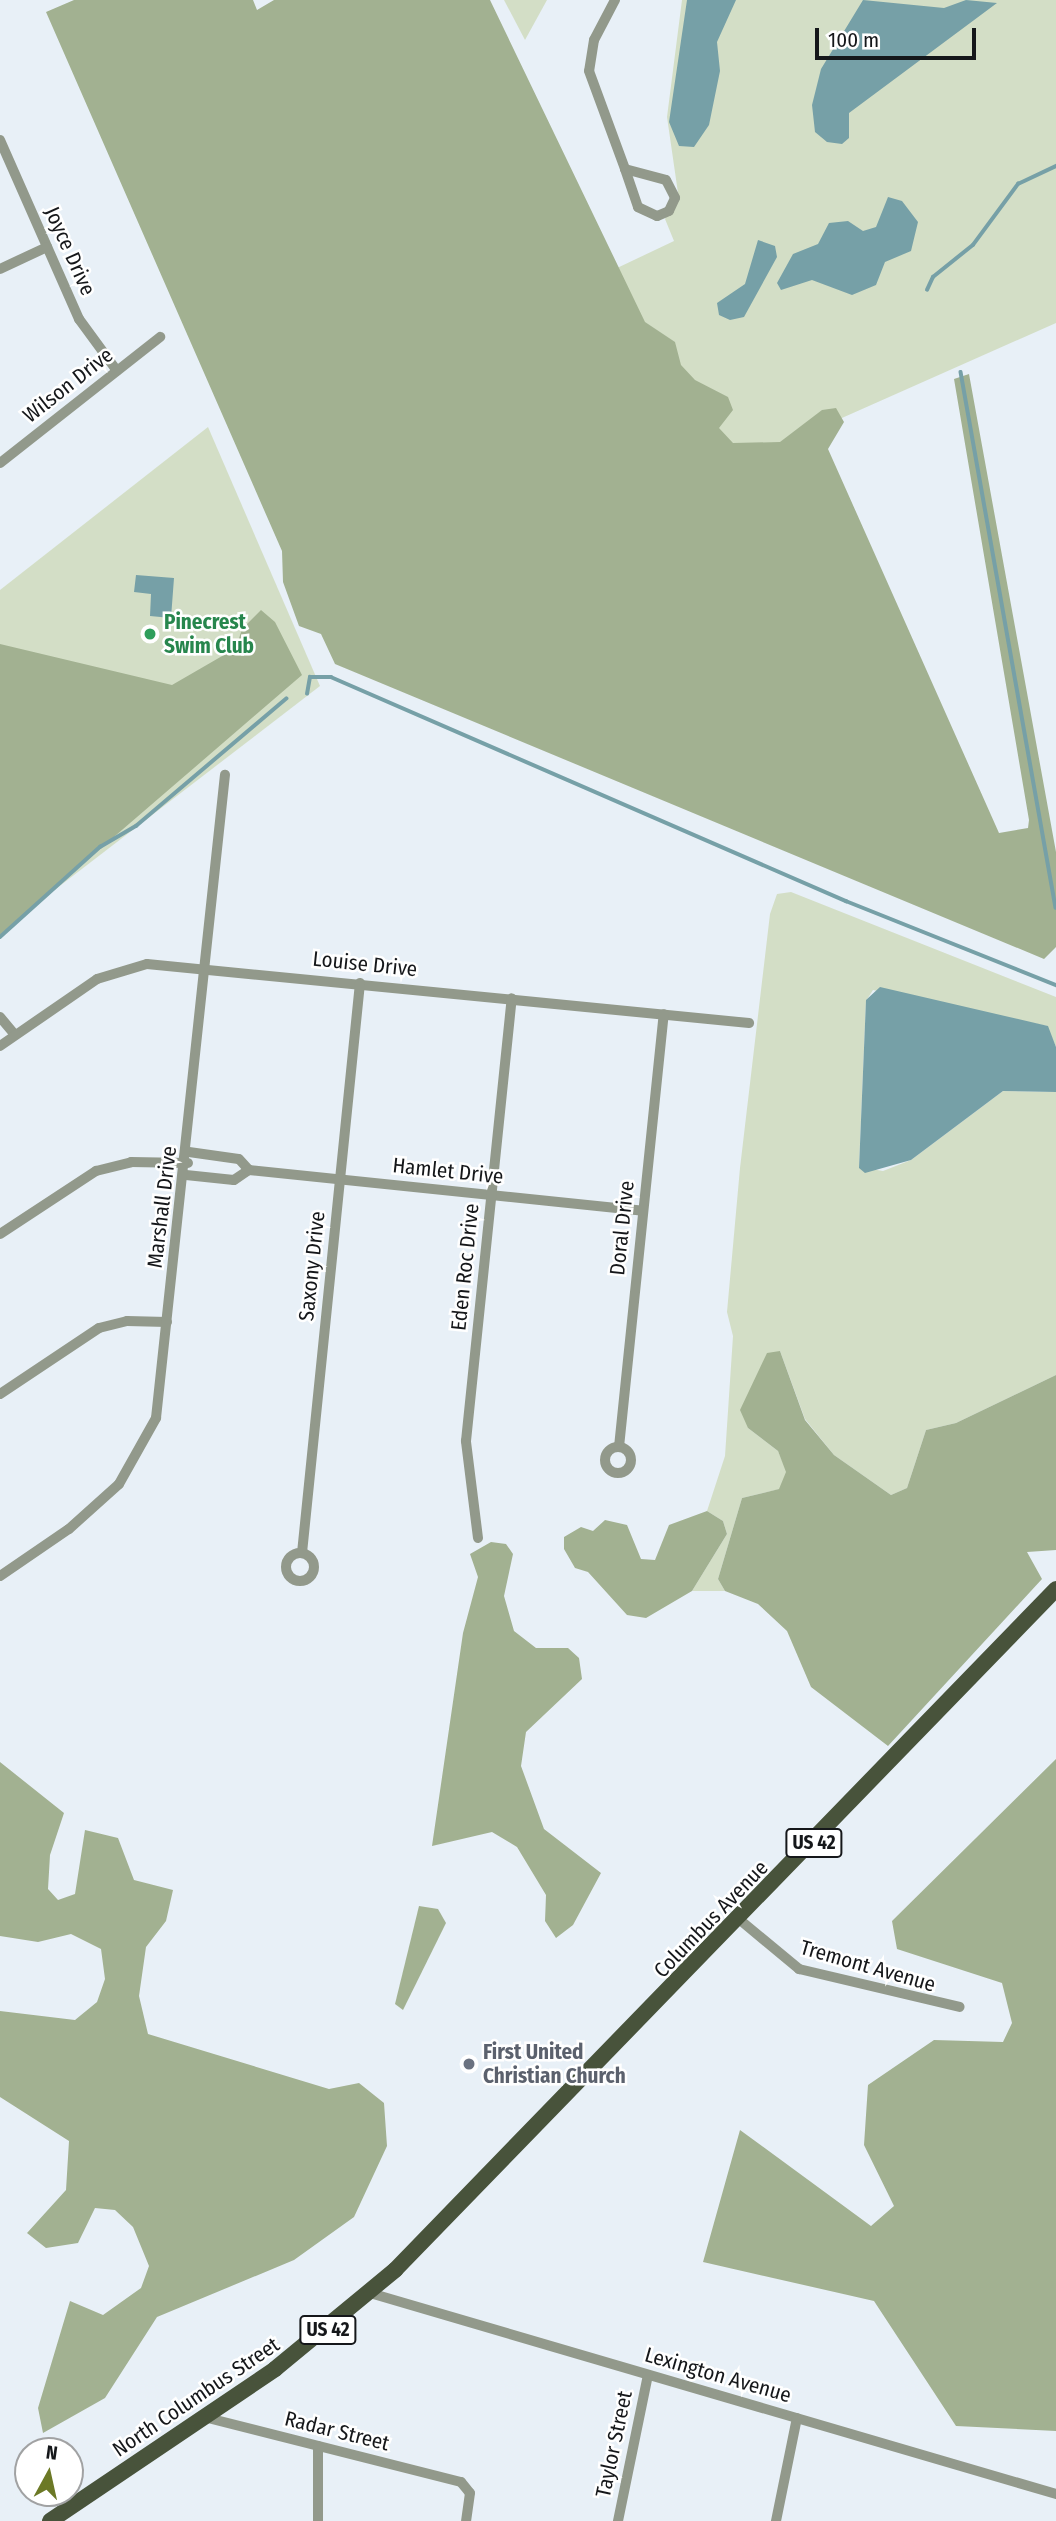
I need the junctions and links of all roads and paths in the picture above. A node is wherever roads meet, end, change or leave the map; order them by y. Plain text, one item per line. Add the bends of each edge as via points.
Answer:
1 (615, 0) edge
2 (0, 140) edge
3 (625, 169) junction
4 (47, 247) junction
5 (0, 269) edge
6 (160, 337) dead end
7 (117, 371) junction
8 (0, 464) edge
9 (225, 775) dead end
10 (206, 966) junction
11 (360, 983) junction
12 (512, 998) junction
13 (664, 1014) junction
14 (0, 1017) edge
15 (749, 1023) dead end
16 (15, 1035) junction
17 (0, 1046) edge
18 (188, 1163) junction
19 (249, 1170) junction
20 (340, 1180) junction
21 (492, 1195) junction
22 (643, 1210) junction
23 (0, 1234) edge
24 (167, 1322) junction
25 (0, 1394) edge
26 (619, 1447) dead end
27 (478, 1538) dead end
28 (302, 1553) dead end
29 (0, 1576) edge
30 (1056, 1589) edge
31 (740, 1920) junction
32 (960, 2007) dead end
33 (570, 2095) joint
34 (370, 2292) junction
35 (648, 2375) junction
36 (204, 2417) junction
37 (797, 2418) junction
38 (318, 2446) junction
39 (1056, 2494) edge
40 (50, 2521) edge
41 (318, 2521) edge
42 (466, 2521) edge
43 (618, 2521) edge
44 (776, 2521) edge

1 - 3 street via 594,40 589,71
2 - 4 street, Joyce Drive
3 - 3 street via 638,207 657,216 669,211 675,198 666,180
4 - 5 street
4 - 7 street, Joyce Drive via 79,318
6 - 7 street, Wilson Drive
7 - 8 street, Wilson Drive
9 - 10 street, Marshall Drive
10 - 11 street, Louise Drive
10 - 16 street, Louise Drive via 147,964 97,979
10 - 18 street, Marshall Drive
11 - 12 street, Louise Drive
11 - 20 street, Saxony Drive
12 - 13 street, Louise Drive
12 - 21 street, Eden Roc Drive
13 - 15 street, Louise Drive
13 - 22 street, Doral Drive
14 - 16 street
16 - 17 street, Louise Drive
18 - 19 street, Hamlet Drive via 239,1159
18 - 19 street, Hamlet Drive via 234,1180
18 - 23 street, Hamlet Drive via 131,1162 96,1171
18 - 24 street, Marshall Drive
19 - 20 street, Hamlet Drive
20 - 21 street, Hamlet Drive
20 - 28 street, Saxony Drive
21 - 22 street, Hamlet Drive
21 - 27 street, Eden Roc Drive via 465,1463
22 - 26 street, Doral Drive
24 - 25 street via 127,1321 99,1328
24 - 29 street, Marshall Drive via 156,1418 128,1470 89,1513
30 - 31 main road, Columbus Avenue / US 42
31 - 32 street, Tremont Avenue via 799,1969
31 - 33 main road, Columbus Avenue / US 42
33 - 34 main road, North Columbus Street / US 42
34 - 35 street, Lexington Avenue
34 - 36 main road, North Columbus Street / US 42
35 - 37 street, Lexington Avenue
35 - 43 street, Taylor Street
36 - 38 street, Radar Street
36 - 40 main road, North Columbus Street / US 42
37 - 39 street, Lexington Avenue
37 - 44 street
38 - 41 street
38 - 42 street, Radar Street via 461,2482 470,2493

